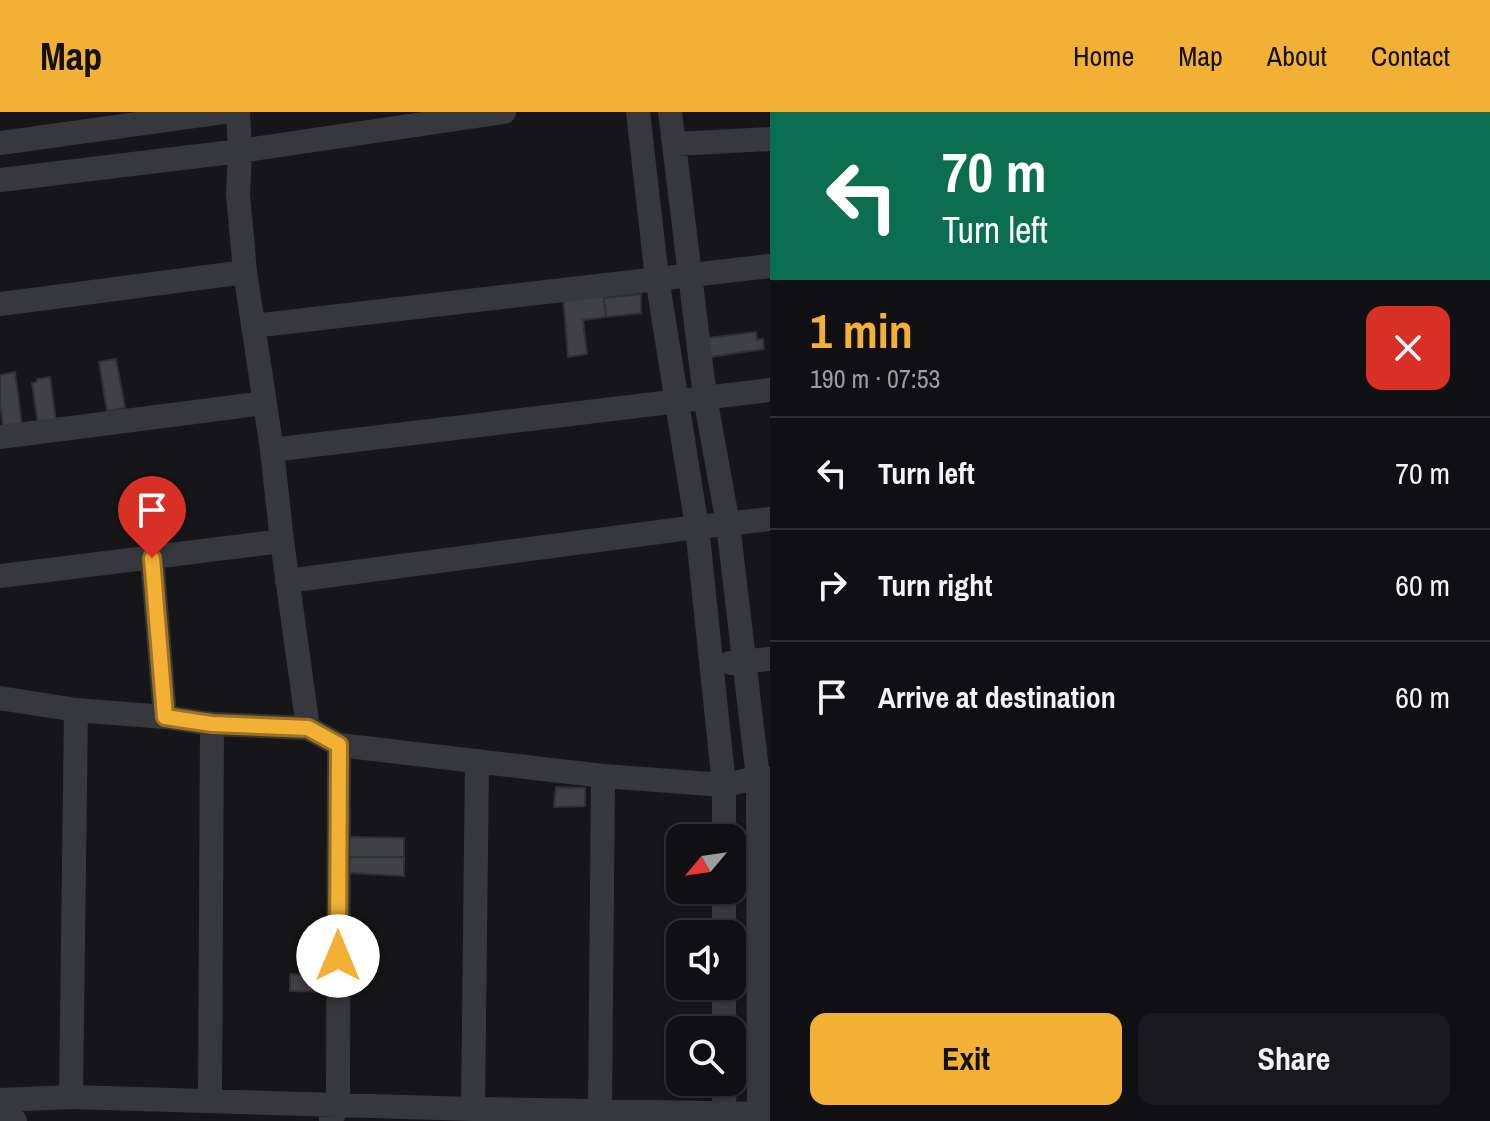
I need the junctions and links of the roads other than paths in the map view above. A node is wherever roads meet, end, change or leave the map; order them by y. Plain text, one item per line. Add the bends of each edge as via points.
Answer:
1 (223, 112) edge
2 (238, 112) edge
3 (504, 112) edge
4 (638, 112) edge
5 (670, 112) edge
6 (770, 139) edge
7 (0, 143) edge
8 (675, 144) junction
9 (240, 151) junction
10 (0, 180) edge
11 (770, 266) edge
12 (245, 272) junction
13 (690, 275) junction
14 (657, 278) junction
15 (0, 304) edge
16 (253, 326) junction
17 (770, 390) edge
18 (705, 397) junction
19 (677, 400) junction
20 (265, 403) junction
21 (0, 437) edge
22 (272, 450) junction
23 (770, 519) edge
24 (728, 524) junction
25 (697, 527) junction
26 (282, 541) junction
27 (152, 558) junction
28 (0, 576) edge
29 (287, 581) junction
30 (770, 659) edge
31 (745, 662) junction
32 (712, 666) junction
33 (0, 698) edge
34 (76, 710) junction
35 (165, 717) junction
36 (212, 724) junction
37 (308, 728) junction
38 (339, 745) junction
39 (477, 761) junction
40 (603, 776) junction
41 (764, 778) edge
42 (724, 785) junction
43 (724, 824) edge
44 (725, 1096) edge
45 (71, 1097) junction
46 (0, 1100) edge
47 (194, 1107) edge
48 (600, 1111) junction
49 (461, 1112) edge
50 (334, 1113) edge
51 (724, 1117) edge
52 (763, 1117) edge
53 (0, 1119) edge
54 (15, 1121) edge

1 - 7 street
2 - 9 street
3 - 9 street
4 - 14 street
5 - 8 street
6 - 8 street
8 - 13 street
9 - 10 street
9 - 12 street
11 - 13 street
12 - 15 street
12 - 16 street
13 - 14 street
13 - 18 street
14 - 16 street
14 - 19 street
16 - 20 street
17 - 18 street
18 - 19 street
18 - 24 street
19 - 22 street
19 - 25 street
20 - 21 street
20 - 22 street
22 - 26 street
23 - 24 street
24 - 25 street
24 - 31 street
25 - 29 street
25 - 32 street
26 - 27 street
26 - 29 street
27 - 28 street
27 - 35 street
29 - 37 street
30 - 31 street
31 - 32 street
31 - 41 street
32 - 42 street
33 - 34 street
34 - 35 street
34 - 45 street
35 - 36 street
36 - 37 street
36 - 47 street
37 - 38 street
38 - 39 street
38 - 50 street
39 - 40 street
39 - 49 street
40 - 42 street
40 - 48 street
41 - 42 street
41 - 52 street
42 - 43 street
44 - 51 street
45 - 46 street
45 - 47 street
47 - 50 street
48 - 49 street
48 - 51 street
49 - 50 street
51 - 52 street
53 - 54 street

